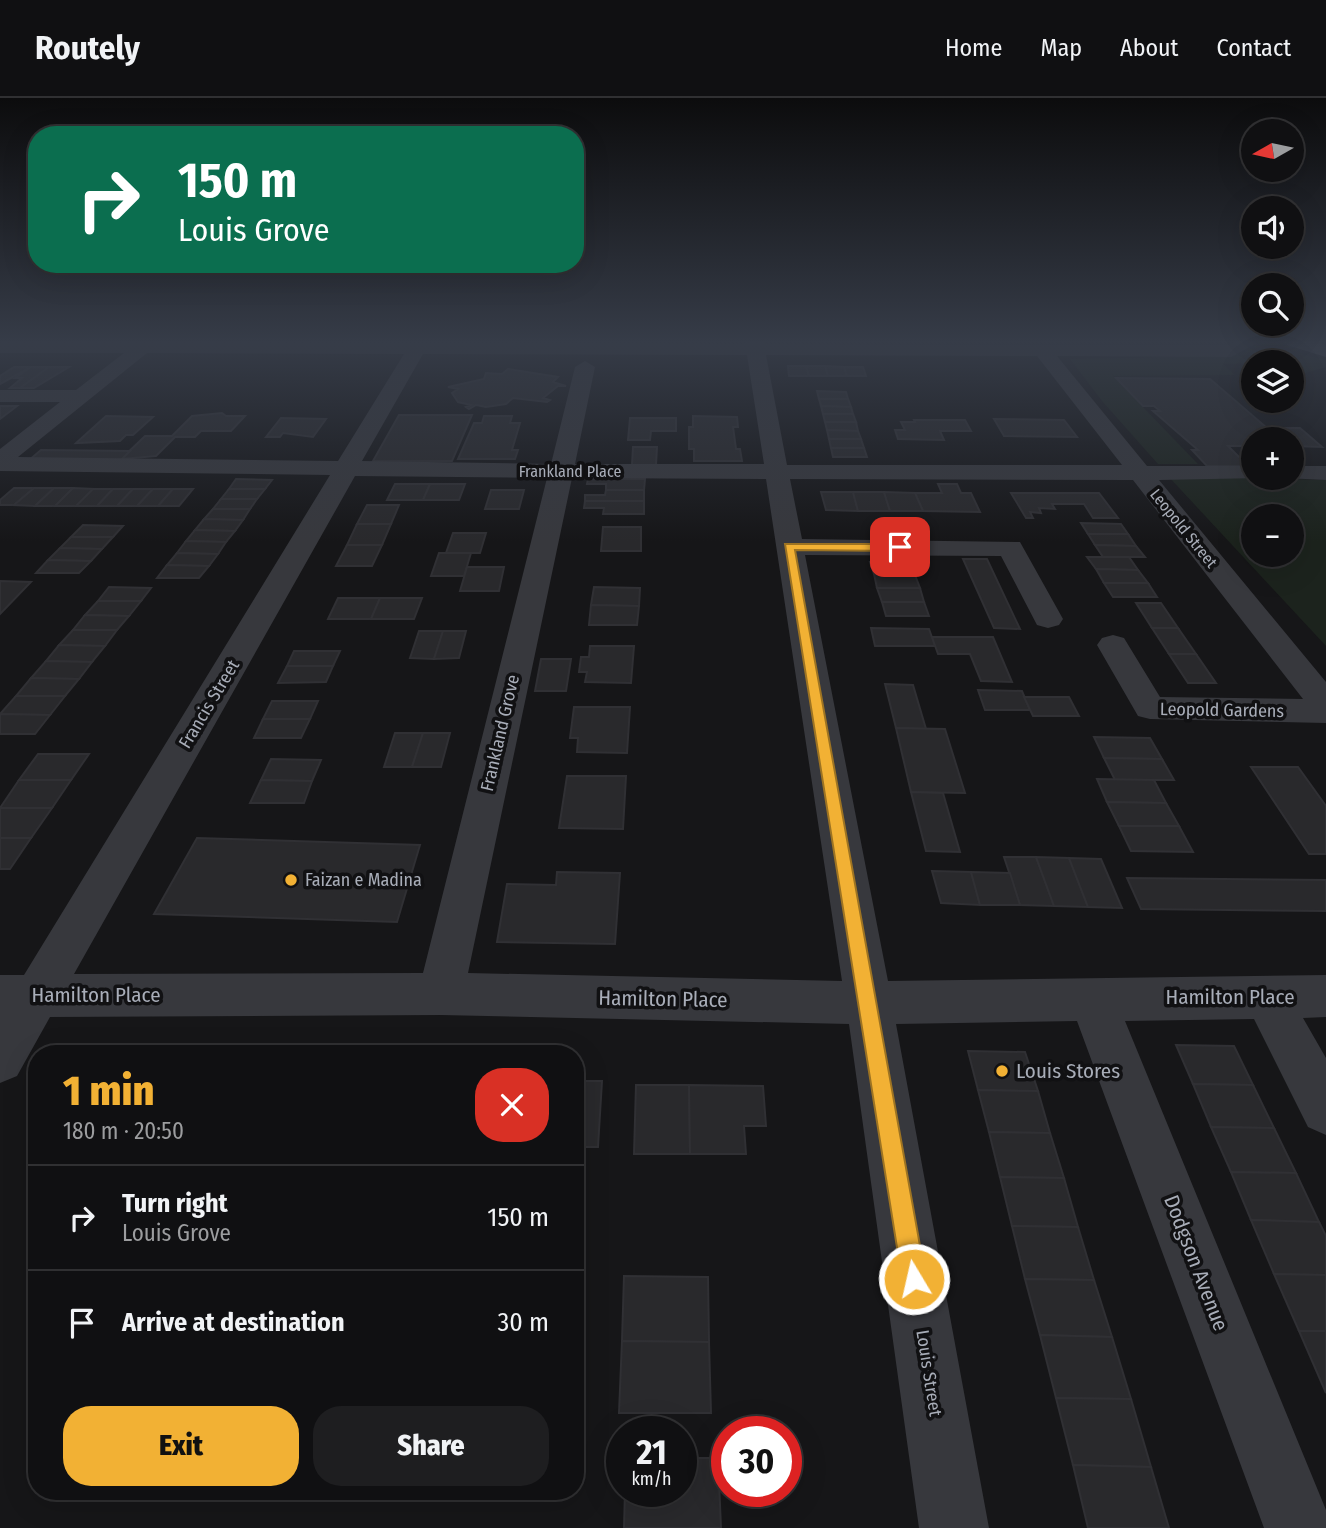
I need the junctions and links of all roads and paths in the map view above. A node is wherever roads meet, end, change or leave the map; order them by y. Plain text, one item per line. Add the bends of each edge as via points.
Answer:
1 (66, 408) edge
2 (383, 408) edge
3 (575, 408) edge
4 (765, 408) edge
5 (1088, 408) edge
6 (0, 433) edge
7 (34, 433) junction
8 (0, 462) edge
9 (347, 470) junction
10 (559, 471) junction
11 (776, 472) junction
12 (1140, 473) junction
13 (1241, 473) edge
14 (1304, 473) edge
15 (1326, 473) edge
16 (789, 547) junction
17 (1048, 619) dead end
18 (1113, 645) dead end
19 (1326, 705) edge
20 (1326, 711) edge
21 (441, 994) junction
22 (19, 996) edge
23 (1326, 996) edge
24 (1267, 997) junction
25 (1092, 998) junction
26 (869, 1003) junction
27 (0, 1059) edge
28 (1326, 1109) edge
29 (954, 1528) edge
30 (1299, 1528) edge

1 - 7 street
2 - 9 street, Francis Street
3 - 10 street, Frankland Grove
4 - 11 street, Louis Street
5 - 12 street, Leopold Street
6 - 7 street
7 - 8 street
8 - 9 street, Frankland Place
9 - 10 street, Frankland Place
9 - 22 street, Francis Street
10 - 11 street, Frankland Place
10 - 21 street, Frankland Grove
11 - 12 street, Frankland Place
11 - 16 street, Louis Street
12 - 13 street, Frankland Place
12 - 19 street, Leopold Street
14 - 15 street
16 - 17 street via 1010,548
16 - 26 street, Louis Street
18 - 20 street, Leopold Gardens via 1150,708
21 - 22 street, Hamilton Place
21 - 26 street, Hamilton Place
22 - 27 street, Francis Street
23 - 24 street, Hamilton Place
24 - 25 street, Hamilton Place
24 - 28 street
25 - 26 street, Hamilton Place
25 - 30 street, Dodgson Avenue
26 - 29 street, Louis Street

